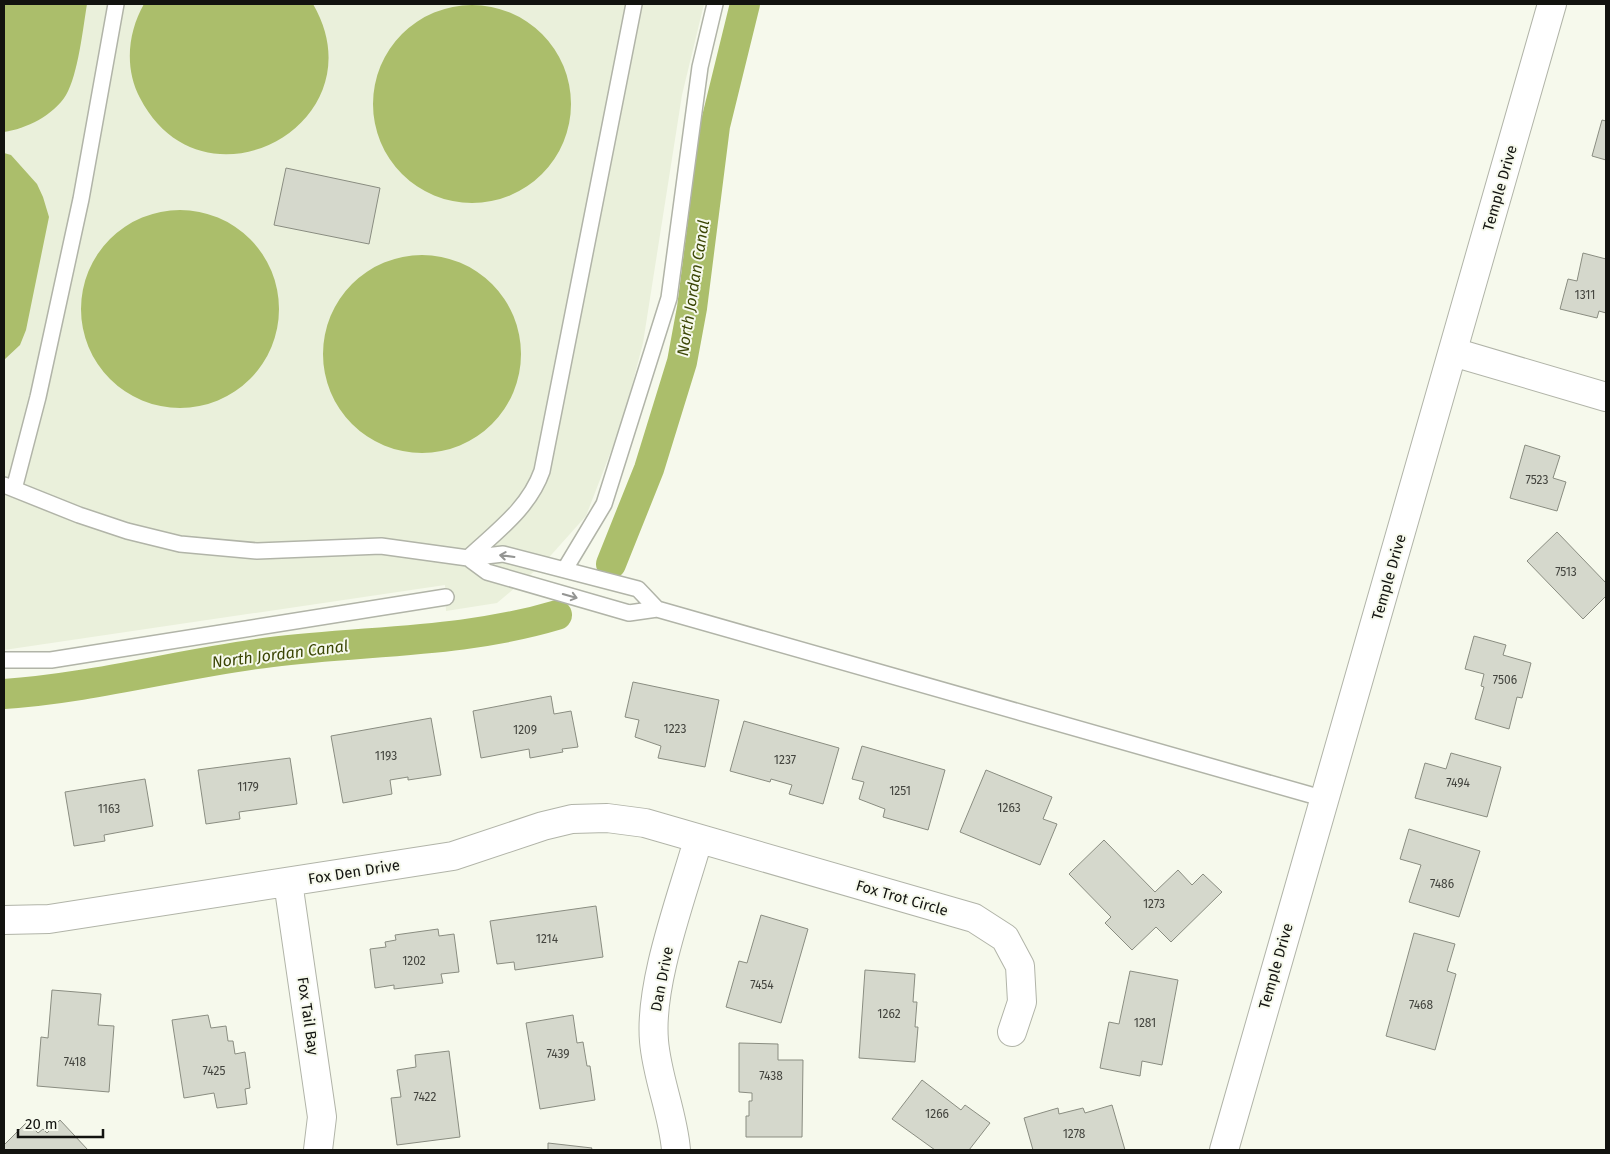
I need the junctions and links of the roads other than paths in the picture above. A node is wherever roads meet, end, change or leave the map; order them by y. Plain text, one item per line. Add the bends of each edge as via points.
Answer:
1 (116, 4) edge
2 (634, 4) edge
3 (715, 4) edge
4 (1552, 4) edge
5 (1454, 352) junction
6 (1606, 397) edge
7 (9, 487) edge
8 (468, 558) junction
9 (565, 569) junction
10 (446, 597) dead end
11 (657, 609) junction
12 (4, 660) edge
13 (1324, 799) junction
14 (698, 840) junction
15 (288, 882) junction
16 (4, 920) edge
17 (1012, 1032) dead end
18 (318, 1150) edge
19 (676, 1150) edge
20 (1224, 1150) edge

1 - 7 lane via 81,199 38,397
2 - 8 lane via 542,471 521,509
3 - 9 lane via 700,67 669,298 604,504
4 - 5 street, Temple Drive
5 - 6 street
5 - 13 street, Temple Drive
7 - 8 lane via 78,515 180,544 258,551 381,546
9 -> 8 lane via 503,554
8 -> 11 lane via 487,572 629,613
9 - 11 lane via 638,589
10 - 12 lane via 51,660
11 - 13 lane
13 - 20 street, Temple Drive
14 - 15 street, Fox Den Drive via 645,823 607,818 572,819 453,856
14 - 17 street, Fox Trot Circle via 974,918 1005,938 1020,966 1022,1002
14 - 19 street, Dan Drive via 663,965 655,1006 654,1041
15 - 16 street, Fox Den Drive via 49,919
15 - 18 street, Fox Tail Bay via 322,1116

